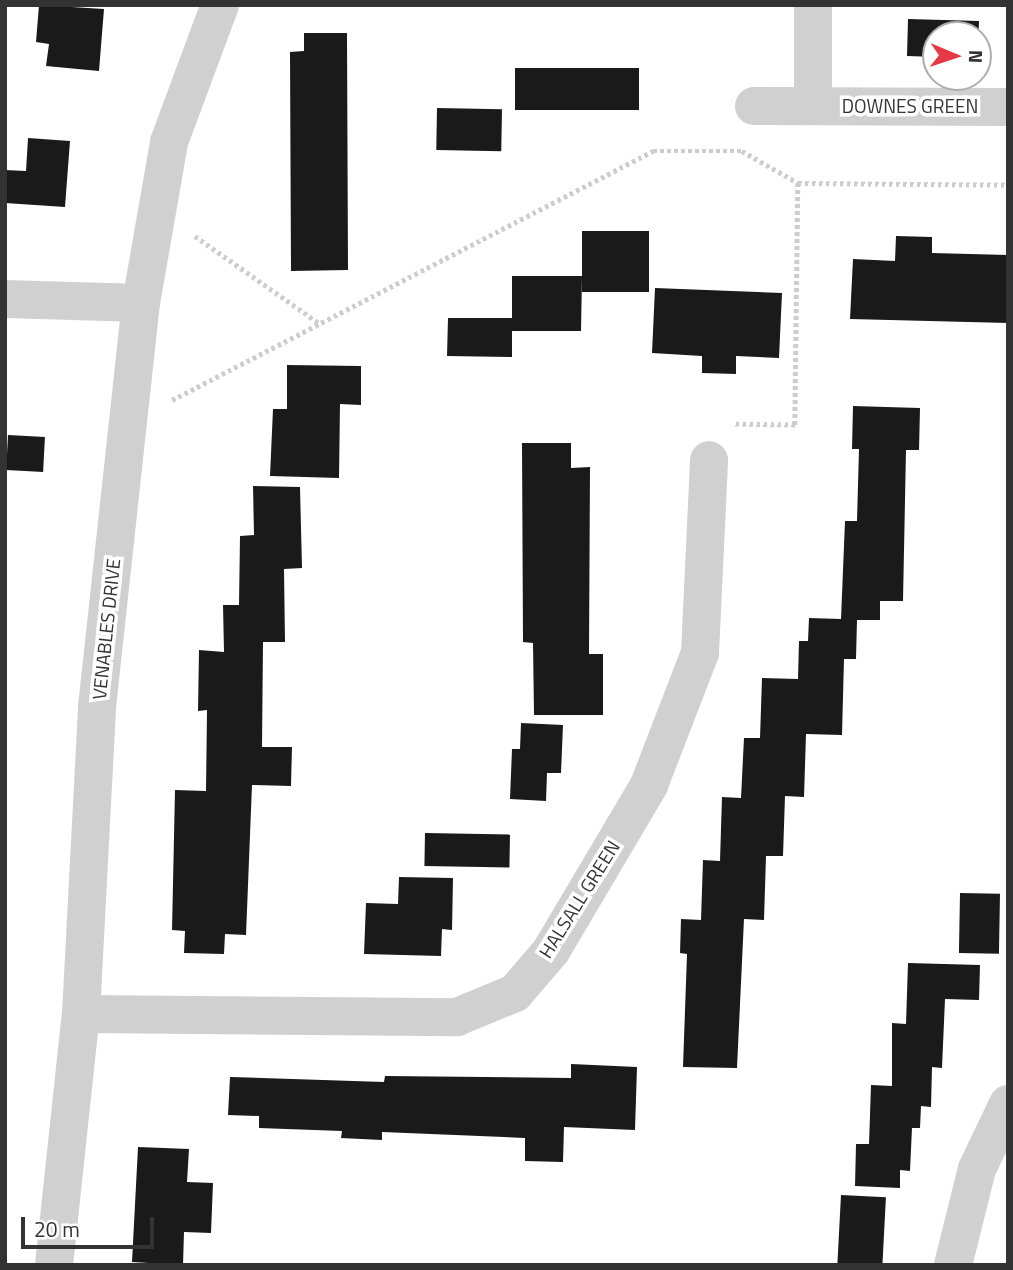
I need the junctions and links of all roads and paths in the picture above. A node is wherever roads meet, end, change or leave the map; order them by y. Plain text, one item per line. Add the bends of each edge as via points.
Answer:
1 (220, 5) edge
2 (813, 5) edge
3 (754, 106) dead end
4 (813, 106) junction
5 (1008, 107) edge
6 (798, 183) junction
7 (1008, 185) edge
8 (157, 209) junction
9 (5, 299) edge
10 (141, 303) junction
11 (319, 323) junction
12 (128, 424) junction
13 (709, 460) joint
14 (81, 1014) junction
15 (1008, 1104) edge
16 (54, 1265) edge
17 (953, 1265) edge

1 - 8 street, VENABLES DRIVE via 169,142
2 - 4 street, DOWNES GREEN
3 - 4 street, DOWNES GREEN
4 - 5 street, DOWNES GREEN
6 - 7 path
6 - 11 path via 742,151 653,151
6 - 13 path via 795,425 708,424
8 - 10 street, VENABLES DRIVE
8 - 11 path
9 - 10 street
10 - 12 street, VENABLES DRIVE
11 - 12 path
12 - 14 street, VENABLES DRIVE via 97,708
13 - 14 street, HALSALL GREEN via 700,653 649,785 551,951 514,993 457,1017
14 - 16 street, VENABLES DRIVE
15 - 17 street via 977,1169

